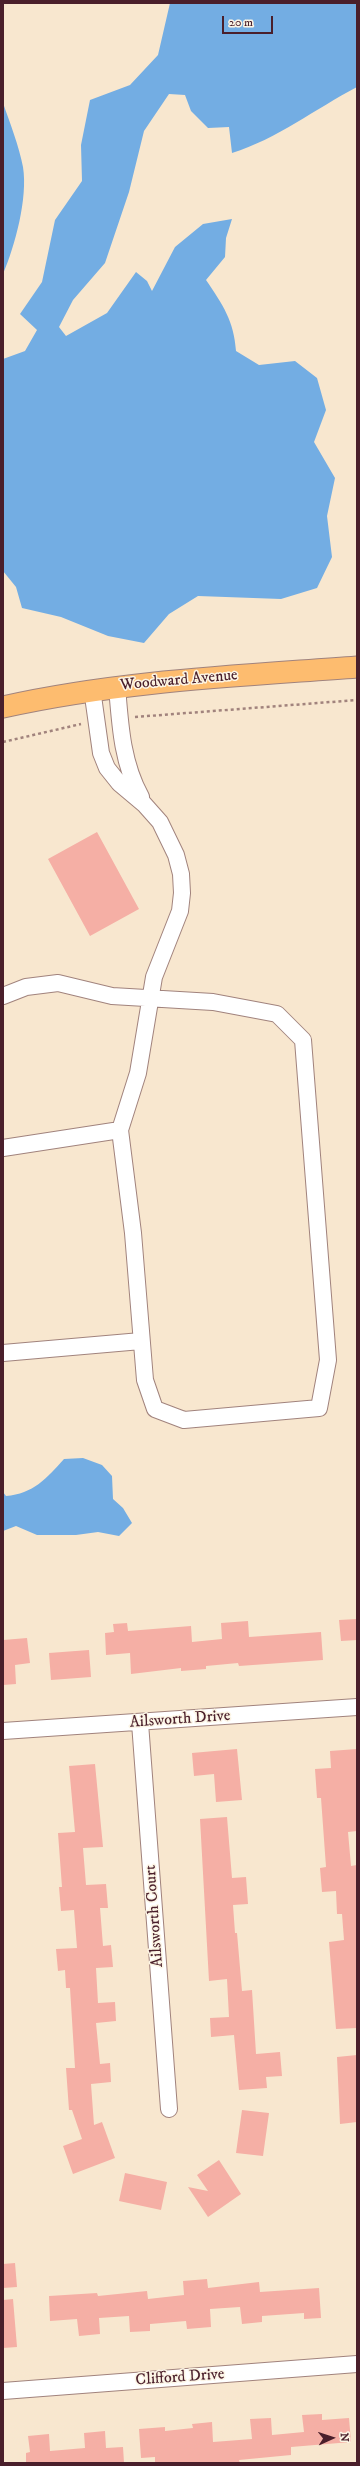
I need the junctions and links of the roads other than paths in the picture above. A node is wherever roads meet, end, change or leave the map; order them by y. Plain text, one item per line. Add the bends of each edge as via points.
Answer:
1 (357, 667) edge
2 (117, 686) junction
3 (92, 689) junction
4 (3, 707) edge
5 (144, 804) junction
6 (3, 996) edge
7 (149, 1000) junction
8 (120, 1130) junction
9 (3, 1148) edge
10 (141, 1341) junction
11 (3, 1353) edge
12 (357, 1707) edge
13 (140, 1723) junction
14 (3, 1732) edge
15 (169, 2109) dead end
16 (357, 2364) edge
17 (3, 2391) edge

1 - 2 main road, Woodward Avenue
2 - 3 main road, Woodward Avenue
2 - 5 street via 126,759
3 - 4 main road, Woodward Avenue
3 - 5 street via 102,753 107,768 119,783
5 - 7 street via 160,822 176,855 182,894 180,911 162,952
6 - 7 street via 26,987 58,983 112,996
7 - 8 street via 138,1072
7 - 10 street via 213,1002 277,1014 303,1040 328,1360 319,1408 184,1420 155,1409 144,1380
8 - 9 street
8 - 10 street via 133,1233
10 - 11 street
12 - 13 street, Ailsworth Drive
13 - 14 street, Ailsworth Drive
13 - 15 street, Ailsworth Court
16 - 17 street, Clifford Drive

